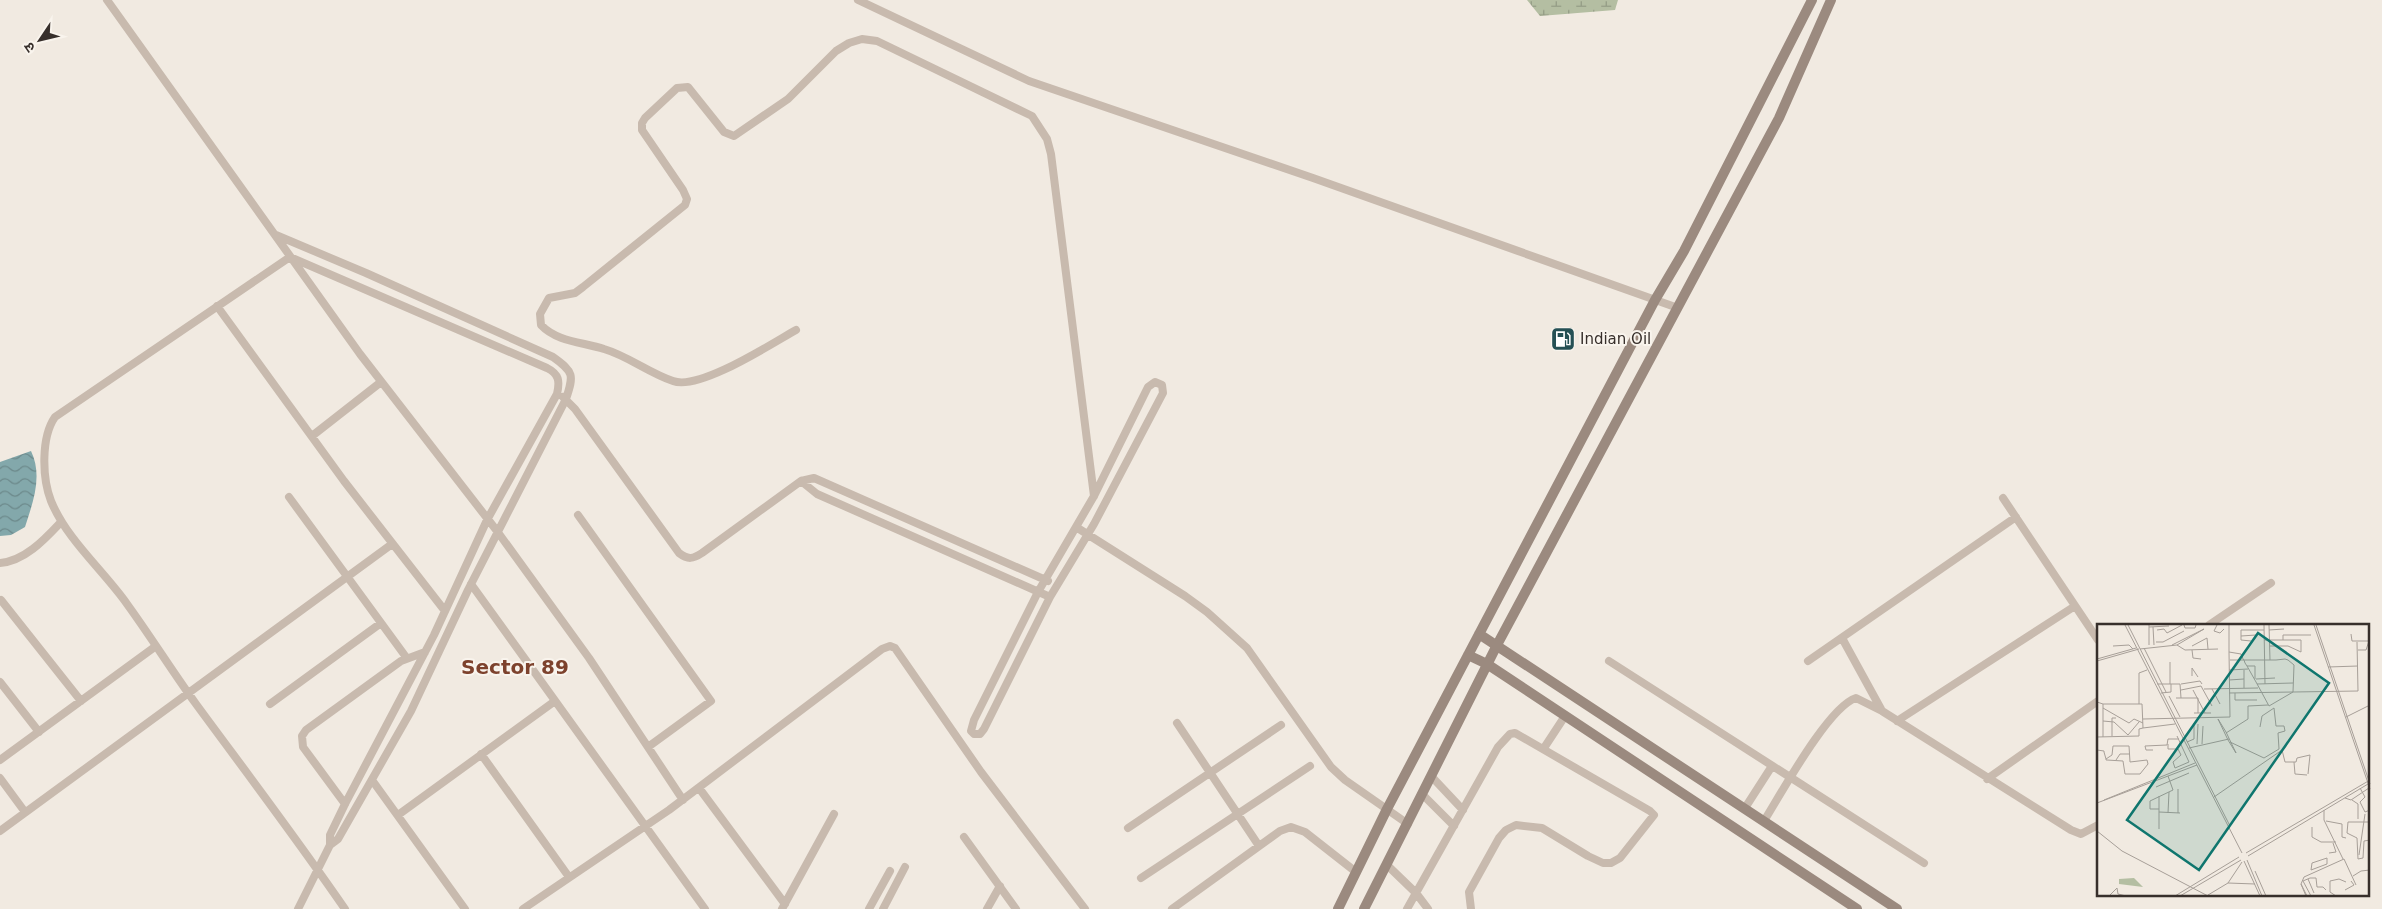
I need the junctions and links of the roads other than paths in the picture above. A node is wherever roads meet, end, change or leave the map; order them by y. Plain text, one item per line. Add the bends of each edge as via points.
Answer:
1 (107, 0) edge
2 (858, 0) edge
3 (1812, 0) edge
4 (1831, 0) edge
5 (276, 236) junction
6 (290, 257) junction
7 (1654, 302) junction
8 (218, 306) junction
9 (1676, 310) junction
10 (796, 330) dead end
11 (570, 370) junction
12 (558, 377) junction
13 (382, 382) junction
14 (557, 394) junction
15 (566, 399) junction
16 (312, 436) junction
17 (801, 481) junction
18 (1094, 496) junction
19 (288, 497) dead end
20 (2003, 498) dead end
21 (578, 515) dead end
22 (2016, 517) junction
23 (487, 520) junction
24 (61, 522) junction
25 (1076, 527) junction
26 (497, 531) junction
27 (1087, 535) junction
28 (392, 544) junction
29 (0, 563) edge
30 (347, 577) junction
31 (1046, 580) junction
32 (2271, 583) dead end
33 (471, 584) junction
34 (1057, 585) junction
35 (1038, 592) junction
36 (1050, 597) junction
37 (1, 600) edge
38 (2075, 606) junction
39 (445, 611) junction
40 (381, 623) junction
41 (2210, 624) edge
42 (1479, 634) junction
43 (1842, 638) junction
44 (2097, 639) edge
45 (1497, 645) junction
46 (156, 646) junction
47 (425, 652) junction
48 (1468, 655) junction
49 (406, 657) junction
50 (1609, 661) dead end
51 (1808, 661) dead end
52 (1487, 664) junction
53 (0, 682) edge
54 (189, 693) junction
55 (81, 701) junction
56 (555, 701) junction
57 (2097, 702) edge
58 (270, 704) dead end
59 (1882, 711) junction
60 (1565, 716) junction
61 (1896, 721) junction
62 (1177, 723) dead end
63 (1281, 725) dead end
64 (39, 732) junction
65 (648, 747) junction
66 (1544, 748) junction
67 (482, 754) junction
68 (0, 760) edge
69 (1310, 766) dead end
70 (1772, 766) junction
71 (1211, 773) junction
72 (1432, 777) junction
73 (0, 778) edge
74 (1791, 778) junction
75 (1987, 779) junction
76 (372, 780) junction
77 (699, 788) junction
78 (1423, 795) junction
79 (683, 800) junction
80 (345, 804) junction
81 (1745, 808) junction
82 (1387, 809) junction
83 (1463, 810) junction
84 (25, 812) junction
85 (834, 814) dead end
86 (1238, 814) junction
87 (398, 815) junction
88 (1764, 821) junction
89 (1408, 824) junction
90 (645, 826) junction
91 (1454, 826) junction
92 (2097, 826) edge
93 (1128, 828) dead end
94 (0, 831) edge
95 (964, 837) dead end
96 (330, 845) junction
97 (1259, 846) junction
98 (1924, 863) dead end
99 (1387, 864) junction
100 (905, 867) dead end
101 (318, 870) junction
102 (890, 871) dead end
103 (1356, 872) junction
104 (569, 877) junction
105 (1141, 878) dead end
106 (1000, 886) junction
107 (1416, 893) junction
108 (783, 907) edge
109 (298, 909) edge
110 (346, 909) edge
111 (465, 909) edge
112 (523, 909) edge
113 (705, 909) edge
114 (869, 909) edge
115 (882, 909) edge
116 (987, 909) edge
117 (1016, 909) edge
118 (1085, 909) edge
119 (1172, 909) edge
120 (1338, 909) edge
121 (1364, 909) edge
122 (1407, 909) edge
123 (1428, 909) edge
124 (1470, 909) edge
125 (1857, 909) edge
126 (1897, 909) edge

1 - 5 street
2 - 7 street via 1029,81 1313,178
3 - 7 street via 1684,251
4 - 9 street via 1779,118
5 - 6 street
5 - 11 street via 553,357
6 - 8 street
6 - 12 street via 547,368
6 - 13 street
7 - 9 street
7 - 42 street
8 - 16 street
8 - 24 street via 55,417 45,440 46,478 47,491
9 - 45 street
10 - 18 street via 723,370 687,384 673,382 603,348 570,341 540,325 540,314 550,298 579,290 685,205 687,199 683,190 642,130 645,118 677,88 688,86 724,132 734,136 788,99 836,51 862,39 886,45 1032,116 1047,139 1051,154
11 - 12 street
11 - 15 street via 572,383
12 - 14 street
13 - 16 street
13 - 23 street
14 - 15 street
14 - 23 street
15 - 17 street via 686,559 702,553
15 - 26 street
16 - 28 street
17 - 31 street via 822,479
17 - 35 street via 817,494
18 - 25 street
18 - 27 street via 1148,387 1155,382 1159,384 1163,393
19 - 30 street
20 - 22 street
21 - 65 street via 711,701
22 - 38 street
22 - 43 street
23 - 26 street
23 - 39 street
24 - 29 street via 25,554 14,561
24 - 46 street
25 - 27 street
25 - 31 street
26 - 33 street
26 - 65 street via 589,658
27 - 34 street
27 - 82 street via 1185,596 1240,642 1265,672 1331,767
28 - 30 street
28 - 39 street
30 - 40 street
30 - 54 street
31 - 34 street
31 - 35 street
32 - 41 street
33 - 56 street
33 - 76 street via 411,712
34 - 36 street
35 - 36 street
35 - 36 street via 974,720 971,731 974,734 980,734 984,729
37 - 55 street
38 - 44 street
38 - 61 street
39 - 47 street
40 - 49 street
40 - 58 street
42 - 45 street
42 - 48 street
43 - 51 street
43 - 59 street
45 - 52 street
45 - 81 street
46 - 54 street
46 - 55 street
47 - 49 street
47 - 80 street
48 - 52 street
48 - 82 street
49 - 80 street via 302,736 303,747
50 - 70 street
52 - 60 street
52 - 72 street
53 - 64 street
54 - 84 street
54 - 101 street
55 - 64 street
56 - 67 street
56 - 90 street
57 - 75 street
59 - 61 street
59 - 74 street via 1863,700 1847,701 1830,720
60 - 66 street
60 - 125 street
61 - 75 street
62 - 71 street
63 - 71 street
64 - 68 street
65 - 79 street
66 - 83 street via 1515,733 1504,738
66 - 124 street via 1650,811 1654,818 1612,864 1603,864 1542,828 1516,825 1499,838 1470,892
67 - 87 street
67 - 104 street
69 - 86 street
70 - 74 street
70 - 81 street
71 - 86 street
71 - 93 street
72 - 78 street
72 - 83 street
73 - 84 street
74 - 88 street
74 - 98 street
75 - 92 street via 2071,830 2081,834
76 - 87 street
76 - 96 street via 338,839
77 - 79 street
77 - 108 street
77 - 118 street via 890,646 895,648 982,772
78 - 89 street
78 - 91 street
79 - 90 street
80 - 96 street via 330,835
81 - 88 street
82 - 89 street
82 - 103 street
83 - 91 street
84 - 94 street
85 - 108 street
86 - 97 street
86 - 105 street
87 - 111 street
88 - 126 street
89 - 99 street
90 - 104 street
90 - 113 street
91 - 107 street
95 - 106 street
96 - 101 street
97 - 103 street via 1291,827 1306,832
97 - 119 street
99 - 107 street
99 - 121 street
100 - 115 street
101 - 109 street
101 - 110 street
102 - 114 street
103 - 120 street
104 - 112 street
106 - 116 street
106 - 117 street
107 - 122 street
107 - 123 street

